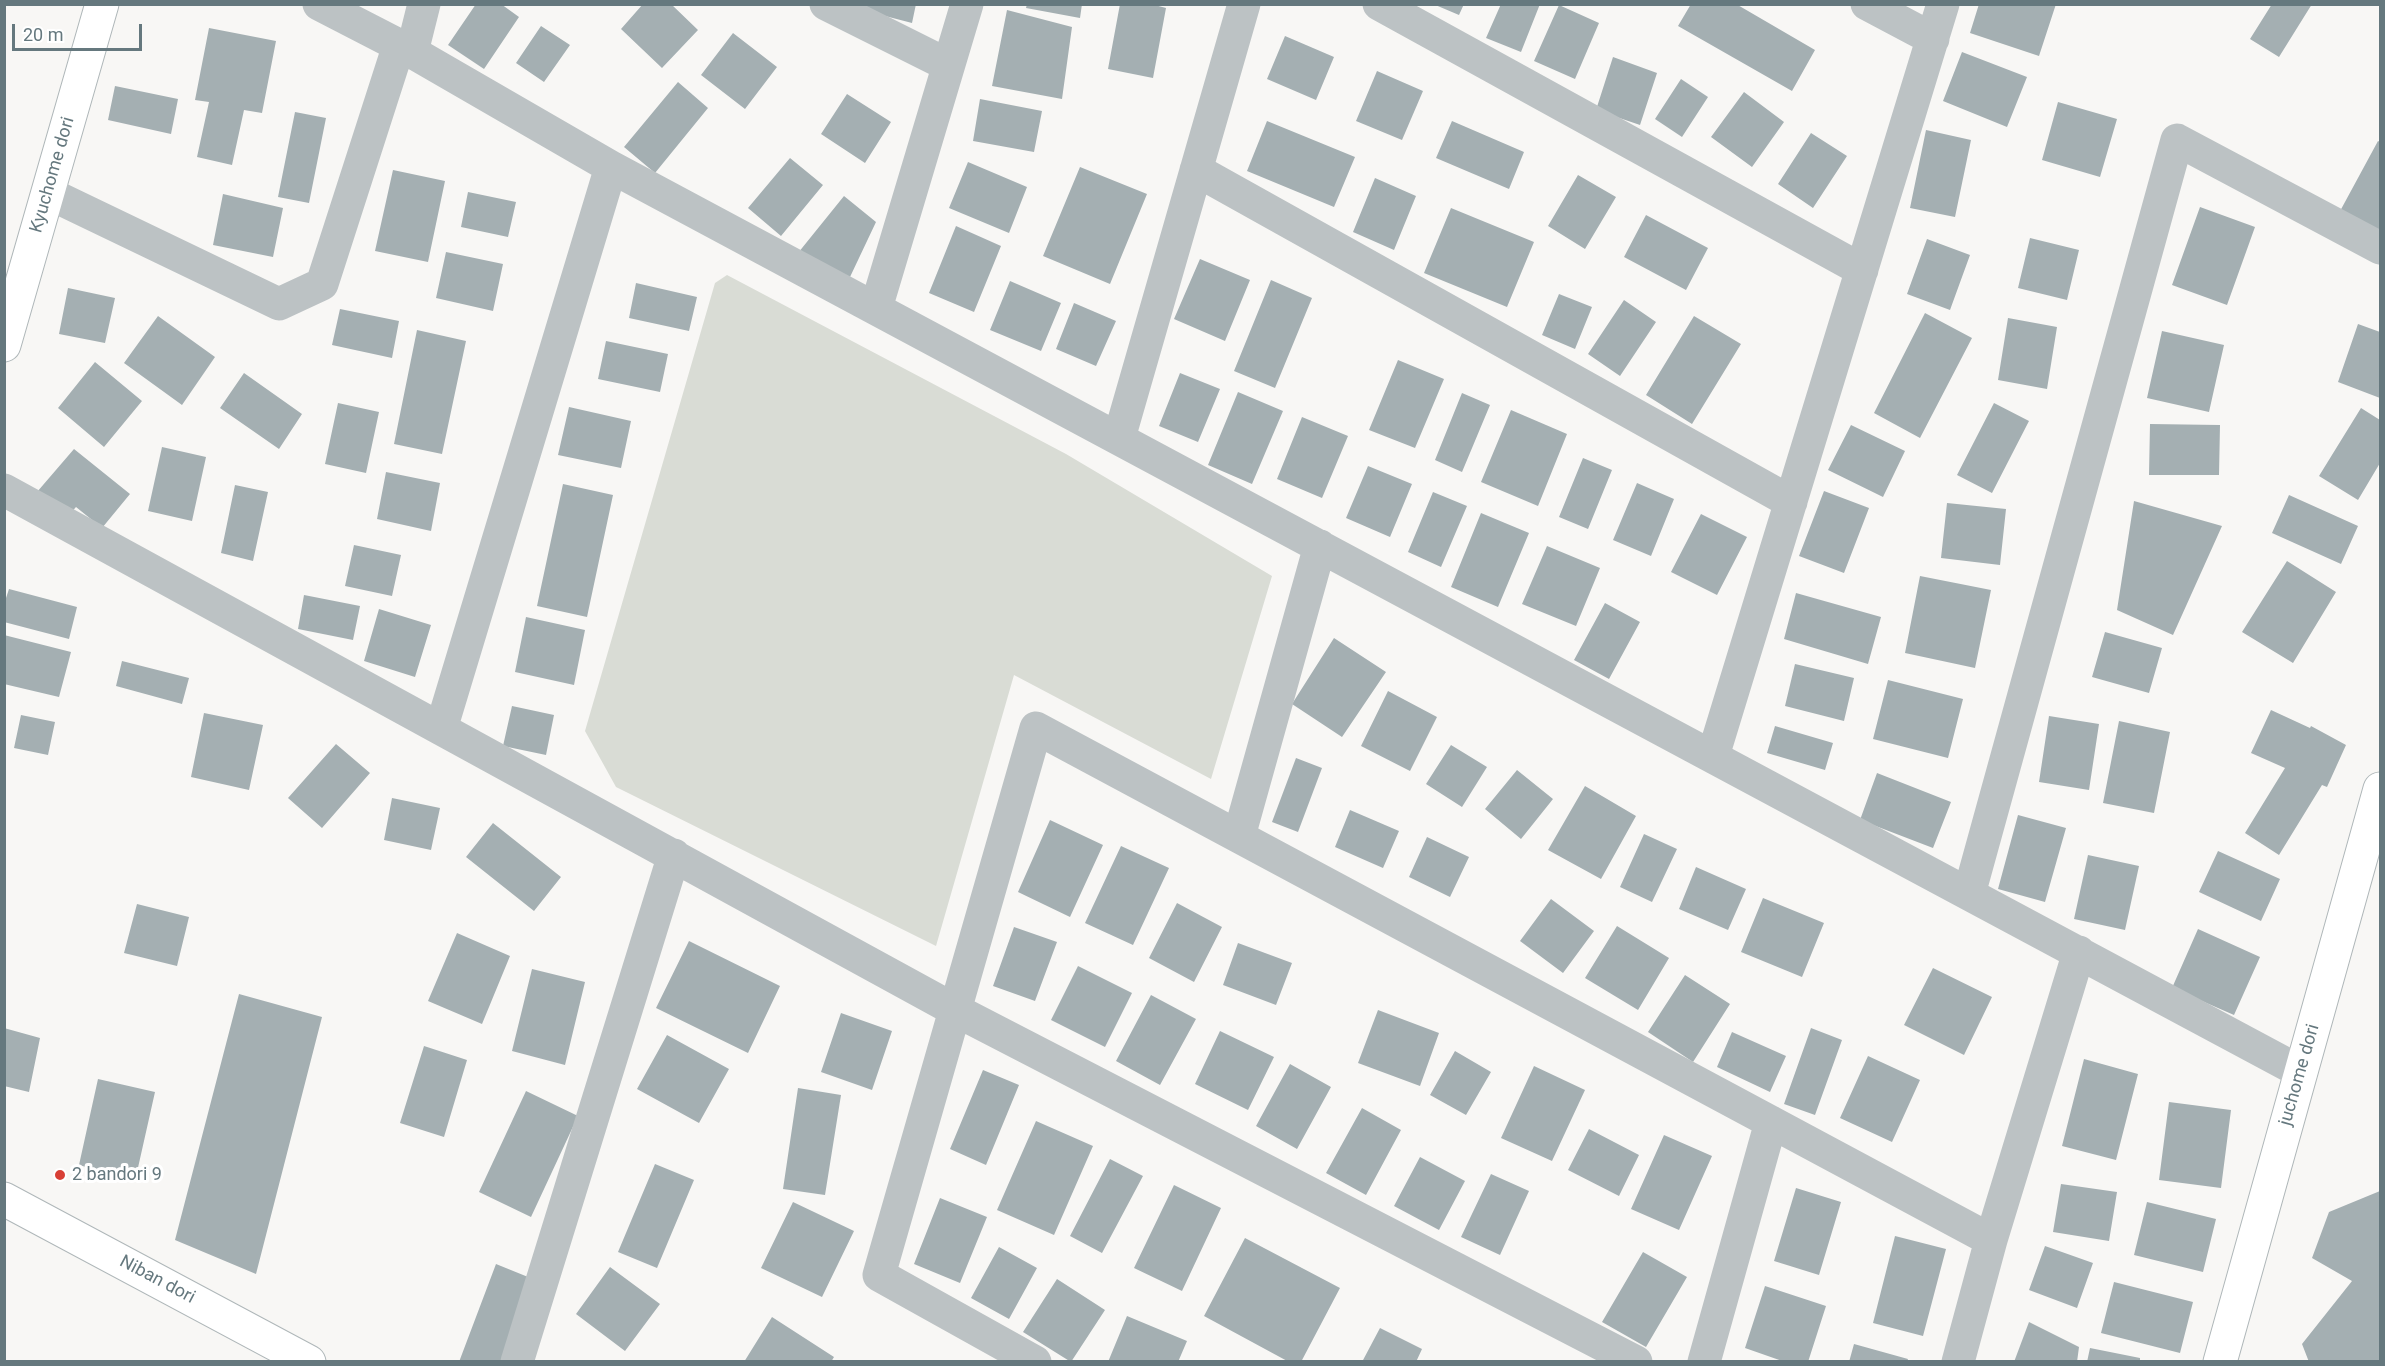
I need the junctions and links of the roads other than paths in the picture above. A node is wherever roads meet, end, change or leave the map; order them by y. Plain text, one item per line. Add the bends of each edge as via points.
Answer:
1 (102, 4) edge
2 (319, 4) edge
3 (424, 4) edge
4 (826, 4) edge
5 (967, 4) edge
6 (1244, 4) edge
7 (1379, 4) edge
8 (1867, 4) edge
9 (1943, 4) edge
10 (1933, 39) junction
11 (406, 49) junction
12 (948, 65) junction
13 (611, 166) junction
14 (1196, 170) junction
15 (48, 193) junction
16 (2380, 248) edge
17 (1862, 270) junction
18 (876, 308) junction
19 (4, 345) edge
20 (1119, 438) junction
21 (4, 490) edge
22 (1791, 501) junction
23 (1320, 546) junction
24 (441, 729) junction
25 (1713, 756) junction
26 (2380, 789) edge
27 (1239, 836) junction
28 (674, 855) junction
29 (1969, 894) junction
30 (2079, 952) junction
31 (955, 1010) junction
32 (2301, 1071) junction
33 (1771, 1122) junction
34 (4, 1199) edge
35 (1991, 1240) junction
36 (266, 1351) edge
37 (309, 1362) edge
38 (517, 1362) edge
39 (1035, 1362) edge
40 (1636, 1362) edge
41 (1704, 1362) edge
42 (1958, 1362) edge
43 (2220, 1362) edge

1 - 15 street, Kyuchome dori
2 - 11 street
3 - 11 street
4 - 12 street
5 - 12 street
6 - 14 street
7 - 17 street
8 - 10 street
9 - 10 street
10 - 17 street
11 - 13 street
11 - 15 street via 322,284 279,304
12 - 18 street
13 - 18 street
13 - 24 street
14 - 20 street
14 - 22 street
15 - 19 street, Kyuchome dori
16 - 29 street via 2177,140
17 - 22 street
18 - 20 street
20 - 23 street
21 - 24 street
22 - 25 street
23 - 25 street
23 - 27 street
24 - 28 street
25 - 29 street
26 - 32 street, juchome dori
27 - 31 street via 1036,728
27 - 33 street
28 - 31 street
28 - 38 street
29 - 30 street
30 - 32 street
30 - 35 street
31 - 39 street via 879,1275
31 - 40 street
32 - 43 street, juchome dori
33 - 35 street
33 - 41 street
34 - 36 street, Niban dori
35 - 42 street
36 - 37 street, Niban dori

